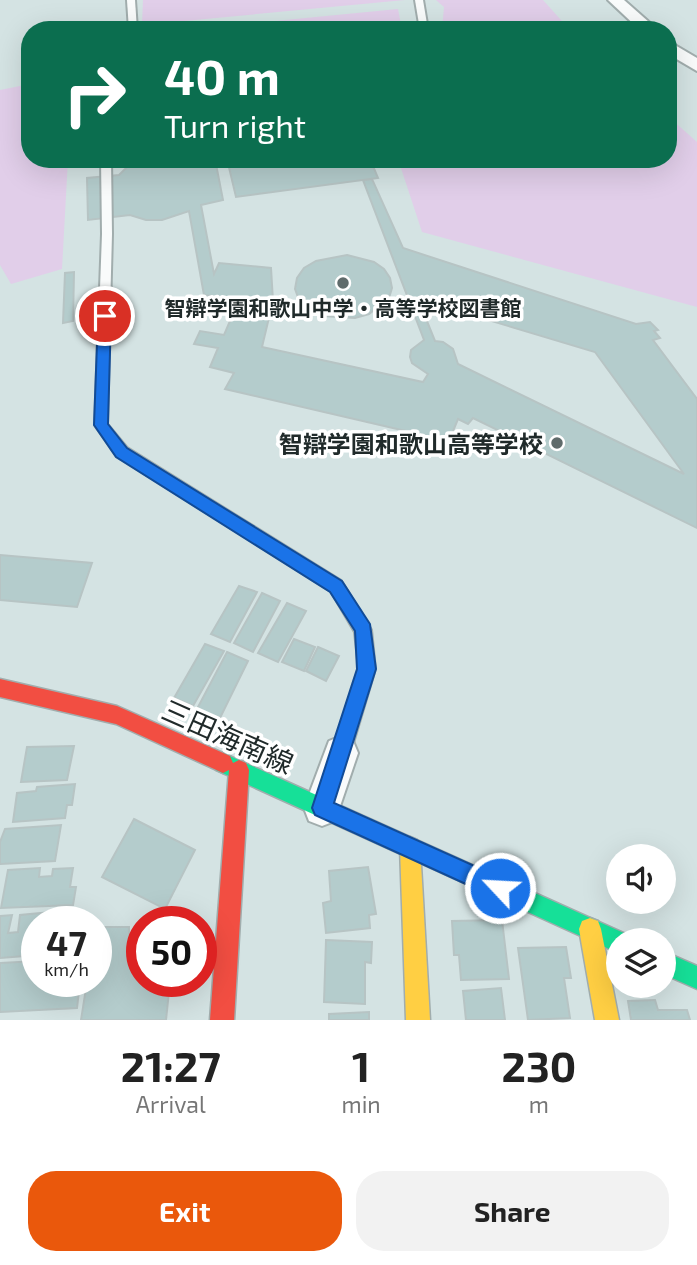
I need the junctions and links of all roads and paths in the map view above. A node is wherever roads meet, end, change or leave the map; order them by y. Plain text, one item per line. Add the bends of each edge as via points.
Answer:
1 (131, 0) edge
2 (419, 0) edge
3 (615, 0) edge
4 (132, 21) edge
5 (422, 21) edge
6 (640, 21) edge
7 (677, 52) edge
8 (697, 66) edge
9 (106, 168) edge
10 (0, 688) edge
11 (341, 753) joint
12 (239, 770) junction
13 (322, 808) junction
14 (410, 847) junction
15 (590, 929) junction
16 (606, 936) edge
17 (676, 968) edge
18 (697, 978) edge
19 (222, 1020) edge
20 (418, 1020) edge
21 (607, 1020) edge

1 - 4 lane
2 - 5 lane
3 - 6 street
7 - 8 street
9 - 11 lane via 101,425 122,452 336,586 363,630 367,669
10 - 12 main road, 三田海南線 via 117,715
11 - 13 street
12 - 13 main road, 三田海南線
12 - 19 main road
13 - 14 main road, 三田海南線
14 - 15 main road, 三田海南線
14 - 20 main road
15 - 16 main road, 三田海南線
15 - 21 main road
17 - 18 main road

